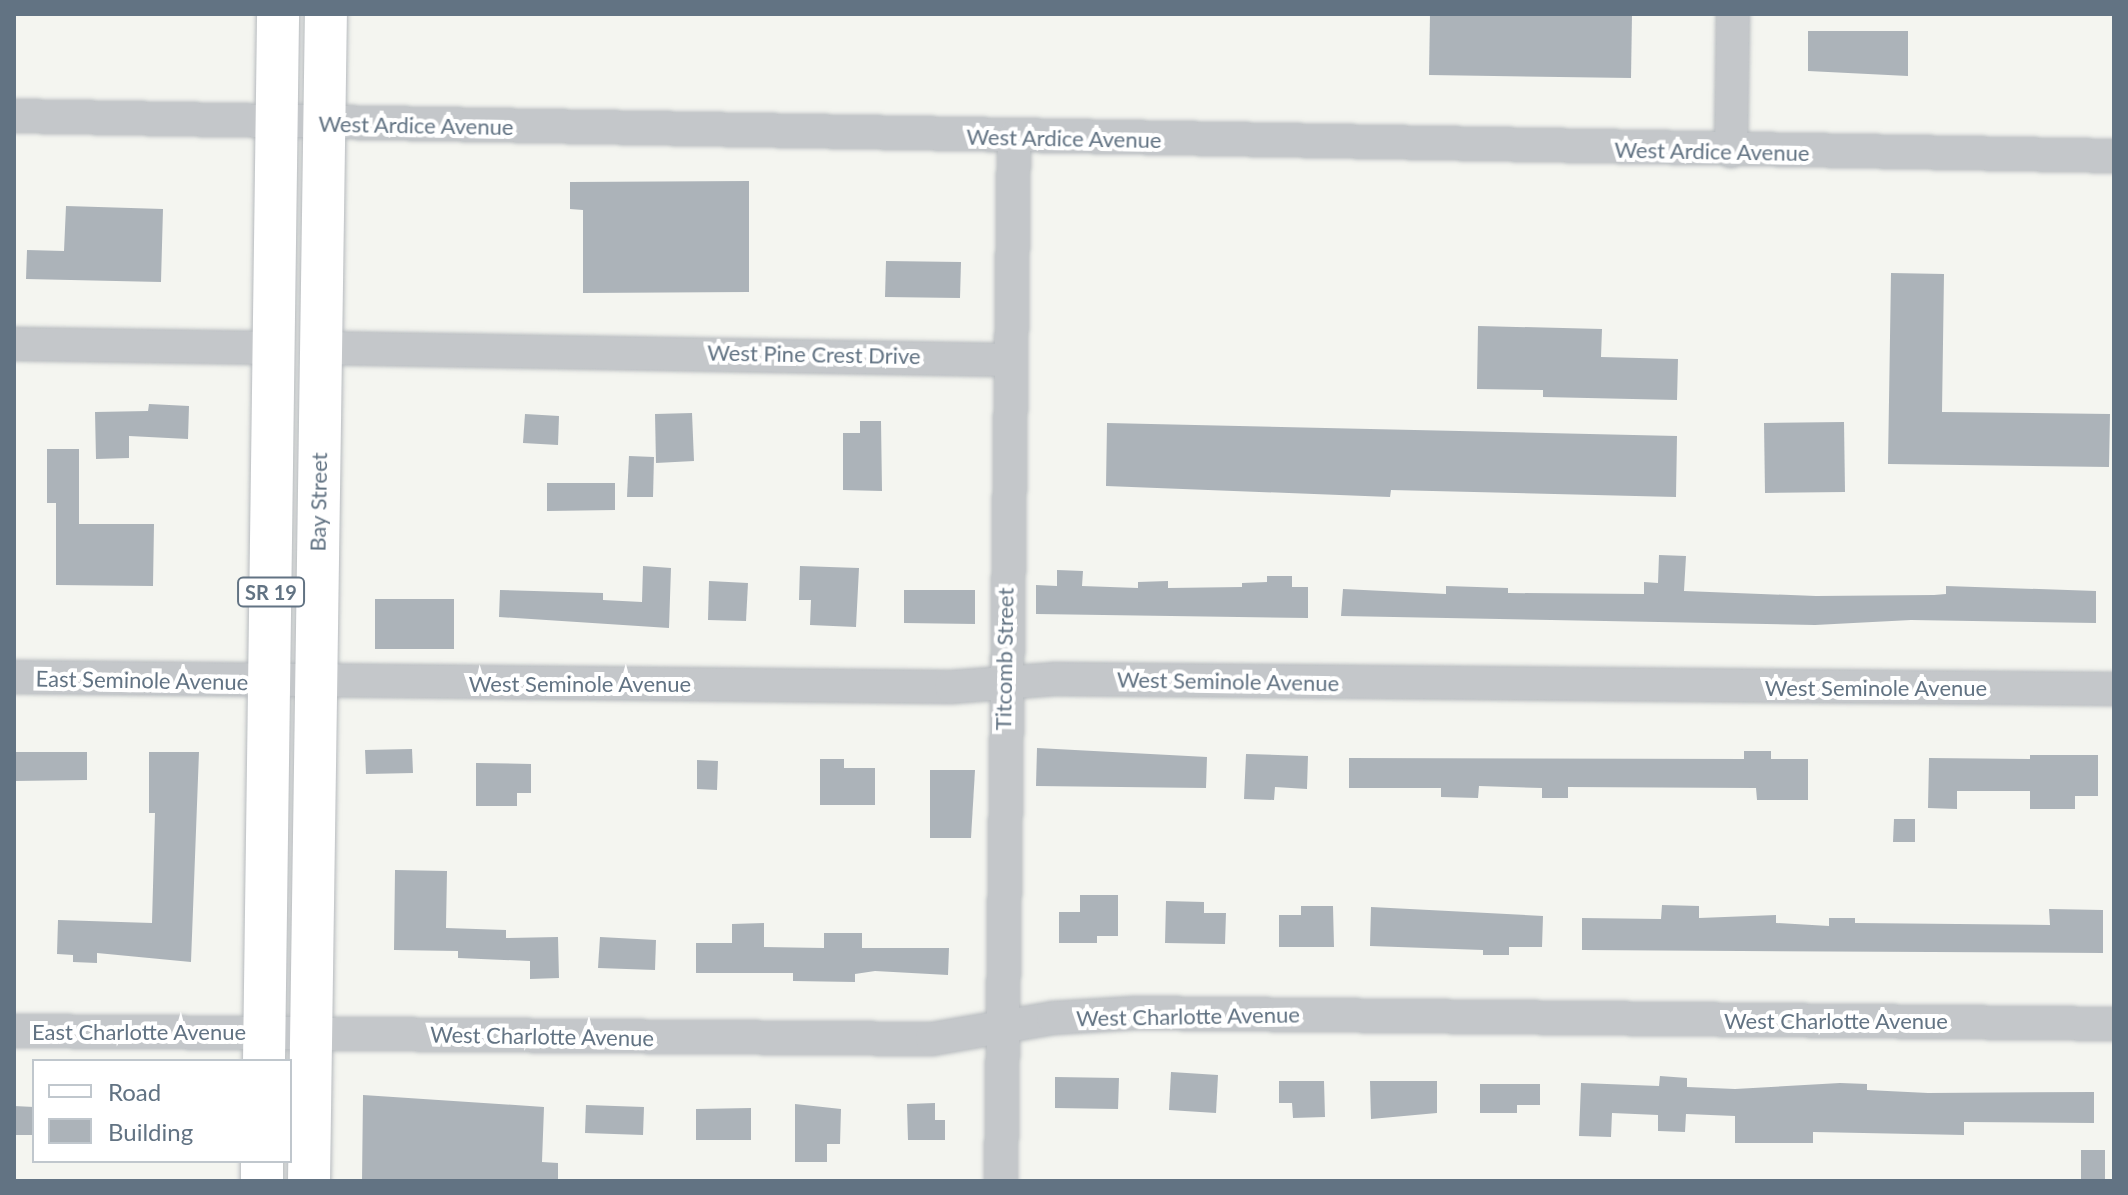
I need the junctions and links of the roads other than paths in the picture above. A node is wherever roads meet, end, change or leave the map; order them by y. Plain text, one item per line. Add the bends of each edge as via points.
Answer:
1 (278, 14) edge
2 (326, 14) edge
3 (1733, 14) edge
4 (14, 116) edge
5 (277, 123) junction
6 (324, 125) junction
7 (1014, 137) junction
8 (1731, 151) junction
9 (2114, 156) edge
10 (14, 344) edge
11 (273, 348) junction
12 (320, 348) junction
13 (1009, 360) junction
14 (14, 677) edge
15 (270, 682) junction
16 (329, 682) junction
17 (1004, 684) junction
18 (2114, 689) edge
19 (2114, 1024) edge
20 (1001, 1027) junction
21 (14, 1031) edge
22 (311, 1033) junction
23 (264, 1047) edge
24 (309, 1181) edge
25 (1001, 1181) edge

1 - 5 main road, Bay Street / SR 19
2 - 6 main road, Bay Street / SR 19
3 - 8 street
4 - 5 street, West Ardice Avenue
5 - 6 street, West Ardice Avenue
5 - 11 main road, Bay Street / SR 19
6 - 7 street, West Ardice Avenue
6 - 12 main road, Bay Street / SR 19
7 - 8 street, West Ardice Avenue
7 - 13 street, Titcomb Street
8 - 9 street, West Ardice Avenue
10 - 11 street
11 - 15 main road, Bay Street / SR 19
12 - 13 street, West Pine Crest Drive
12 - 16 main road, Bay Street / SR 19
13 - 17 street, Titcomb Street
14 - 15 street, East Seminole Avenue
15 - 16 street, East Seminole Avenue
15 - 23 main road, Bay Street / SR 19
16 - 17 street, West Seminole Avenue
16 - 22 main road, Bay Street / SR 19
17 - 18 street, West Seminole Avenue via 1054,679
17 - 20 street, Titcomb Street
19 - 20 street, West Charlotte Avenue via 1135,1013
20 - 22 street, West Charlotte Avenue via 932,1039
20 - 25 street, Titcomb Street
21 - 23 street, East Charlotte Avenue
22 - 23 street, West Charlotte Avenue
22 - 24 main road, Bay Street / SR 19

